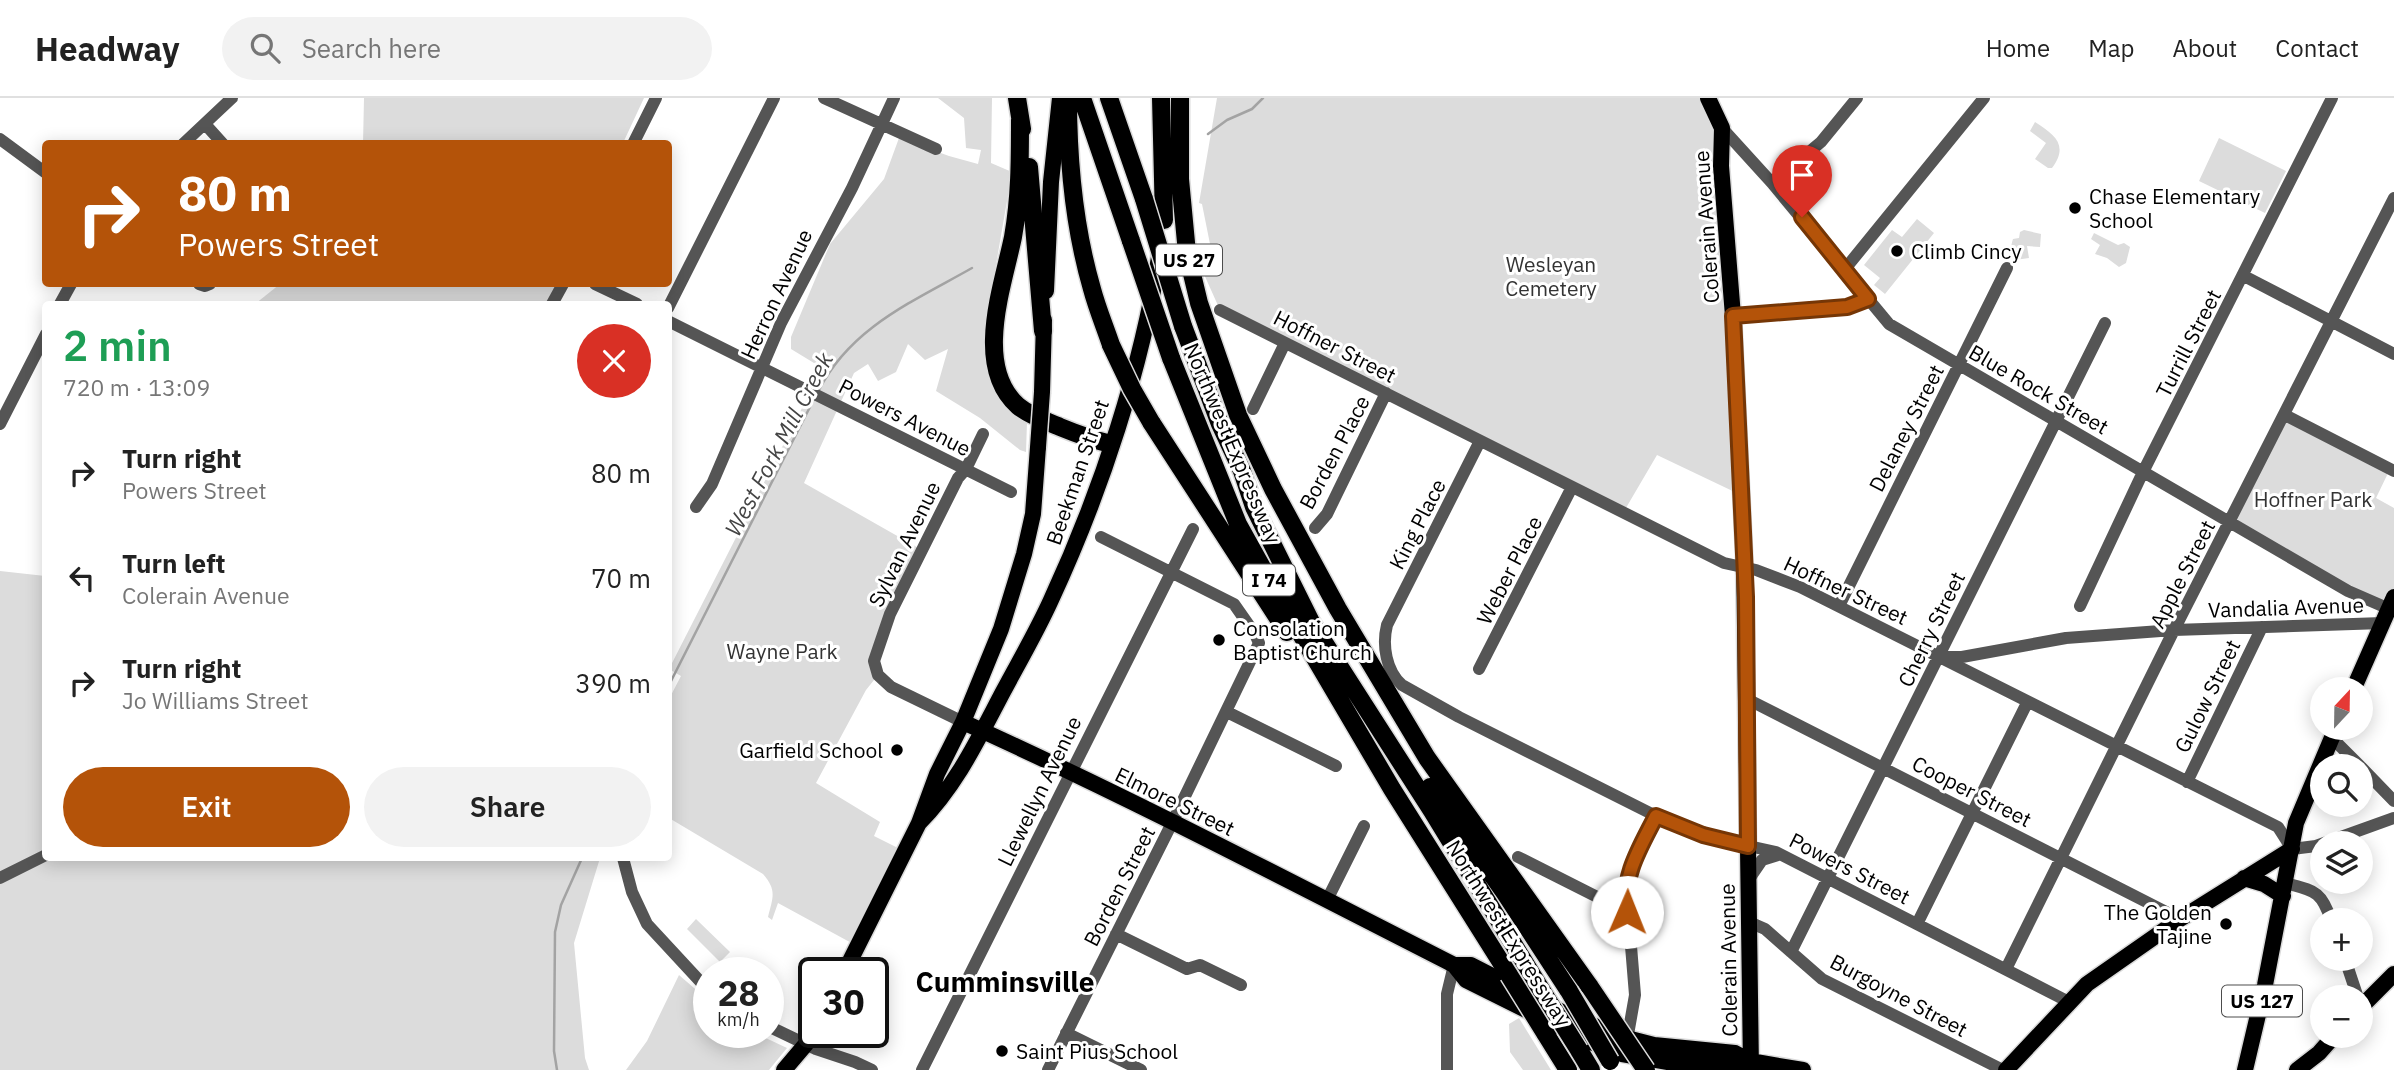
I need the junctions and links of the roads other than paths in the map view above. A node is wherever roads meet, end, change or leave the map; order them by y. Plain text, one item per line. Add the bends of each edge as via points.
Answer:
1 (232, 98) edge
2 (656, 98) edge
3 (774, 98) edge
4 (824, 98) edge
5 (894, 98) edge
6 (1017, 98) edge
7 (1060, 98) edge
8 (1068, 98) edge
9 (1082, 98) edge
10 (1110, 98) edge
11 (1161, 98) edge
12 (1178, 98) edge
13 (1708, 98) edge
14 (1857, 98) edge
15 (1984, 98) edge
16 (2332, 98) edge
17 (1020, 120) junction
18 (205, 124) junction
19 (881, 125) junction
20 (1722, 128) junction
21 (0, 139) edge
22 (187, 140) edge
23 (219, 140) edge
24 (635, 140) edge
25 (936, 149) dead end
26 (42, 170) edge
27 (1773, 183) junction
28 (2394, 198) edge
29 (1164, 220) junction
30 (2007, 268) dead end
31 (1845, 269) junction
32 (2244, 276) junction
33 (601, 287) edge
34 (1868, 299) junction
35 (631, 301) edge
36 (672, 301) edge
37 (1220, 310) dead end
38 (1733, 316) junction
39 (2332, 322) junction
40 (672, 323) edge
41 (2105, 323) dead end
42 (1043, 331) junction
43 (42, 342) edge
44 (1285, 343) junction
45 (2394, 354) edge
46 (1960, 365) junction
47 (762, 368) junction
48 (1386, 393) junction
49 (1246, 412) junction
50 (2285, 415) junction
51 (2057, 422) junction
52 (0, 424) edge
53 (983, 434) dead end
54 (1480, 441) junction
55 (1111, 444) junction
56 (966, 469) junction
57 (2394, 471) edge
58 (2143, 472) junction
59 (1572, 487) junction
60 (1012, 492) dead end
61 (696, 507) dead end
62 (2230, 523) junction
63 (1315, 528) dead end
64 (1192, 529) dead end
65 (1101, 537) dead end
66 (1744, 568) junction
67 (1170, 572) junction
68 (1839, 606) junction
69 (2080, 606) dead end
70 (2390, 610) edge
71 (1387, 625) joint
72 (2262, 626) junction
73 (2174, 630) junction
74 (1939, 657) junction
75 (1479, 670) dead end
76 (878, 675) joint
77 (2360, 677) edge
78 (1747, 699) junction
79 (1362, 702) junction
80 (2027, 703) junction
81 (1227, 712) junction
82 (962, 722) junction
83 (984, 732) junction
84 (2331, 740) edge
85 (2340, 740) edge
86 (2116, 748) junction
87 (2351, 754) edge
88 (1336, 766) dead end
89 (1884, 768) junction
90 (1070, 772) junction
91 (2373, 779) edge
92 (2187, 782) junction
93 (1392, 789) junction
94 (2394, 801) edge
95 (1972, 813) junction
96 (1656, 816) junction
97 (2394, 818) edge
98 (919, 823) junction
99 (1172, 823) junction
100 (1474, 824) junction
101 (1364, 825) dead end
102 (1748, 846) junction
103 (2292, 849) junction
104 (1785, 856) junction
105 (42, 857) edge
106 (1518, 857) dead end
107 (2061, 858) junction
108 (624, 861) edge
109 (0, 878) edge
110 (2244, 878) junction
111 (1828, 879) junction
112 (1748, 880) junction
113 (2284, 889) junction
114 (1327, 900) junction
115 (2326, 908) edge
116 (1627, 912) junction
117 (2180, 919) junction
118 (1749, 922) junction
119 (1917, 923) junction
120 (1116, 934) junction
121 (1791, 952) junction
122 (852, 957) edge
123 (1550, 963) junction
124 (1454, 965) junction
125 (2006, 969) junction
126 (693, 974) edge
127 (2394, 974) edge
128 (1241, 985) dead end
129 (2373, 994) edge
130 (2069, 1002) junction
131 (1066, 1033) junction
132 (801, 1048) edge
133 (832, 1048) edge
134 (2323, 1048) edge
135 (1623, 1054) edge
136 (1751, 1065) edge
137 (784, 1070) edge
138 (872, 1070) edge
139 (922, 1070) edge
140 (1048, 1070) edge
141 (1140, 1070) edge
142 (1447, 1070) edge
143 (1568, 1070) edge
144 (1591, 1070) edge
145 (1646, 1070) edge
146 (1803, 1070) edge
147 (2004, 1070) edge
148 (2245, 1070) edge
149 (2297, 1070) edge

1 - 18 street
2 - 24 street
3 - 36 street
4 - 19 street
5 - 19 street, Herron Avenue
6 - 17 highway
7 - 42 main road, Beekman Street
8 - 93 highway, bridge via 1078,228 1092,291 1111,345 1151,422
9 - 93 highway, Northwest Expressway / I 74, bridge via 1171,358 1238,524
10 - 79 highway, Northwest Expressway / I 74, bridge via 1183,326 1254,507 1311,622
11 - 29 highway
12 - 29 main road, Beekman Street
12 - 49 highway, US 27 via 1187,253 1199,303
13 - 20 main road, Colerain Avenue
14 - 27 street via 1821,142
15 - 31 street
16 - 32 street, Turrill Street
17 - 42 highway via 1032,194
17 - 55 highway via 1018,208 997,314 995,363 1009,396 1026,412
18 - 22 street
18 - 23 street
19 - 25 street
19 - 47 street, Herron Avenue
20 - 27 street, Blue Rock Street
20 - 38 main road, Colerain Avenue
21 - 26 street
27 - 31 street, Blue Rock Street
28 - 39 street, Apple Street
29 - 55 main road, Beekman Street via 1145,328
30 - 46 street, Delaney Street
31 - 34 street, Blue Rock Street
32 - 39 street
32 - 58 street, Turrill Street
33 - 35 street
34 - 38 street via 1847,307
34 - 46 street, Blue Rock Street via 1889,324
37 - 44 street, Hoffner Street
38 - 66 main road, Colerain Avenue
39 - 45 street
39 - 50 street, Apple Street
40 - 47 street, Powers Avenue
41 - 51 street, Cherry Street
42 - 82 main road, Beekman Street, bridge via 1033,514 1001,629
43 - 52 street
44 - 48 street, Hoffner Street
44 - 49 street
46 - 51 street, Blue Rock Street
46 - 68 street, Delaney Street
47 - 56 street, Powers Avenue
47 - 61 street, Herron Avenue via 712,484
48 - 54 street, Hoffner Street
48 - 63 street, Borden Place via 1327,514
49 - 100 highway via 1273,489 1338,609 1427,758
50 - 57 street
50 - 62 street, Apple Street
51 - 58 street, Blue Rock Street
51 - 74 street, Cherry Street
53 - 56 street, Sylvan Avenue
54 - 59 street, Hoffner Street
54 - 71 street, King Place
55 - 83 main road, Beekman Street via 1052,597
56 - 60 street, Powers Avenue
56 - 76 street, Sylvan Avenue via 890,614 875,655
58 - 62 street, Blue Rock Street
58 - 69 street, Turrill Street
59 - 66 street, Hoffner Street via 1724,563
59 - 75 street, Weber Place
62 - 70 street, Blue Rock Street
62 - 73 street, Apple Street
64 - 67 street, Llewellyn Avenue
65 - 67 street
66 - 68 street, Hoffner Street via 1779,578
66 - 78 main road, Colerain Avenue
67 - 81 street, Borden Street via 1234,604 1259,643
67 - 90 street, Llewellyn Avenue
68 - 74 street, Hoffner Street
70 - 72 street, Vandalia Avenue
70 - 77 main road
71 - 96 street, Powers Street via 1388,661 1402,685
72 - 73 street, Vandalia Avenue
72 - 92 street, Gulow Street
73 - 74 street, Vandalia Avenue via 2066,638
73 - 86 street, Apple Street
74 - 80 street, Hoffner Street
74 - 89 street, Cherry Street
76 - 82 street, Elmore Street via 891,687
78 - 89 street, Cooper Street
78 - 102 main road, Colerain Avenue
79 - 123 highway via 1399,744
79 - 144 highway, Northwest Expressway / I 74, bridge
80 - 86 street, Hoffner Street
80 - 95 street
81 - 88 street
81 - 99 street, Borden Street
82 - 83 main road, Elmore Street
82 - 98 main road, Beekman Street
83 - 90 main road, Elmore Street
83 - 98 main road, Beekman Street via 939,803
84 - 103 main road, US 127 via 2296,823
85 - 87 street
86 - 92 street, Hoffner Street
86 - 107 street, Apple Street
89 - 95 street, Cooper Street
89 - 111 street, Cherry Street
90 - 99 main road, Elmore Street
90 - 139 street, Llewellyn Avenue
91 - 94 street
92 - 103 street, Hoffner Street via 2278,827
93 - 143 highway, Northwest Expressway / I 74, bridge
95 - 107 street, Cooper Street
95 - 119 street
96 - 102 street, Powers Street via 1696,833
96 - 116 street via 1628,874
97 - 103 street via 2316,846
98 - 122 main road, Beekman Street
99 - 114 main road, Elmore Street
99 - 120 street, Borden Street
100 - 123 highway
100 - 145 highway, bridge
101 - 114 street
102 - 104 street, Powers Street
102 - 112 main road, Colerain Avenue
103 - 110 main road via 2270,853
103 - 113 main road, US 127
104 - 111 street, Powers Street
104 - 112 street via 1765,858
105 - 109 street
106 - 116 street
107 - 117 street, Cooper Street
107 - 125 street, Apple Street
108 - 126 street via 647,924
110 - 113 main road
110 - 117 main road
111 - 119 street, Powers Street
111 - 121 street, Cherry Street
112 - 118 main road, Colerain Avenue
113 - 115 street via 2308,888 2322,897
113 - 148 main road, US 127
114 - 124 main road, Elmore Street
116 - 135 street via 1635,995
117 - 130 main road via 2087,984
118 - 121 street, Burgoyne Street via 1765,929
118 - 136 main road, Colerain Avenue
119 - 125 street, Powers Street
120 - 128 street via 1187,969 1200,965
120 - 131 street, Borden Street
121 - 147 street, Burgoyne Street via 1822,979
123 - 135 highway, bridge
124 - 135 main road, Elmore Street via 1471,965 1566,1014
124 - 142 street via 1447,993
125 - 130 street, Powers Street
127 - 129 main road
130 - 147 main road
131 - 140 street, Borden Street
131 - 141 street
132 - 137 main road
133 - 138 street
134 - 149 main road
135 - 136 main road, Elmore Street via 1663,1046 1735,1053
136 - 146 main road, Elmore Street

